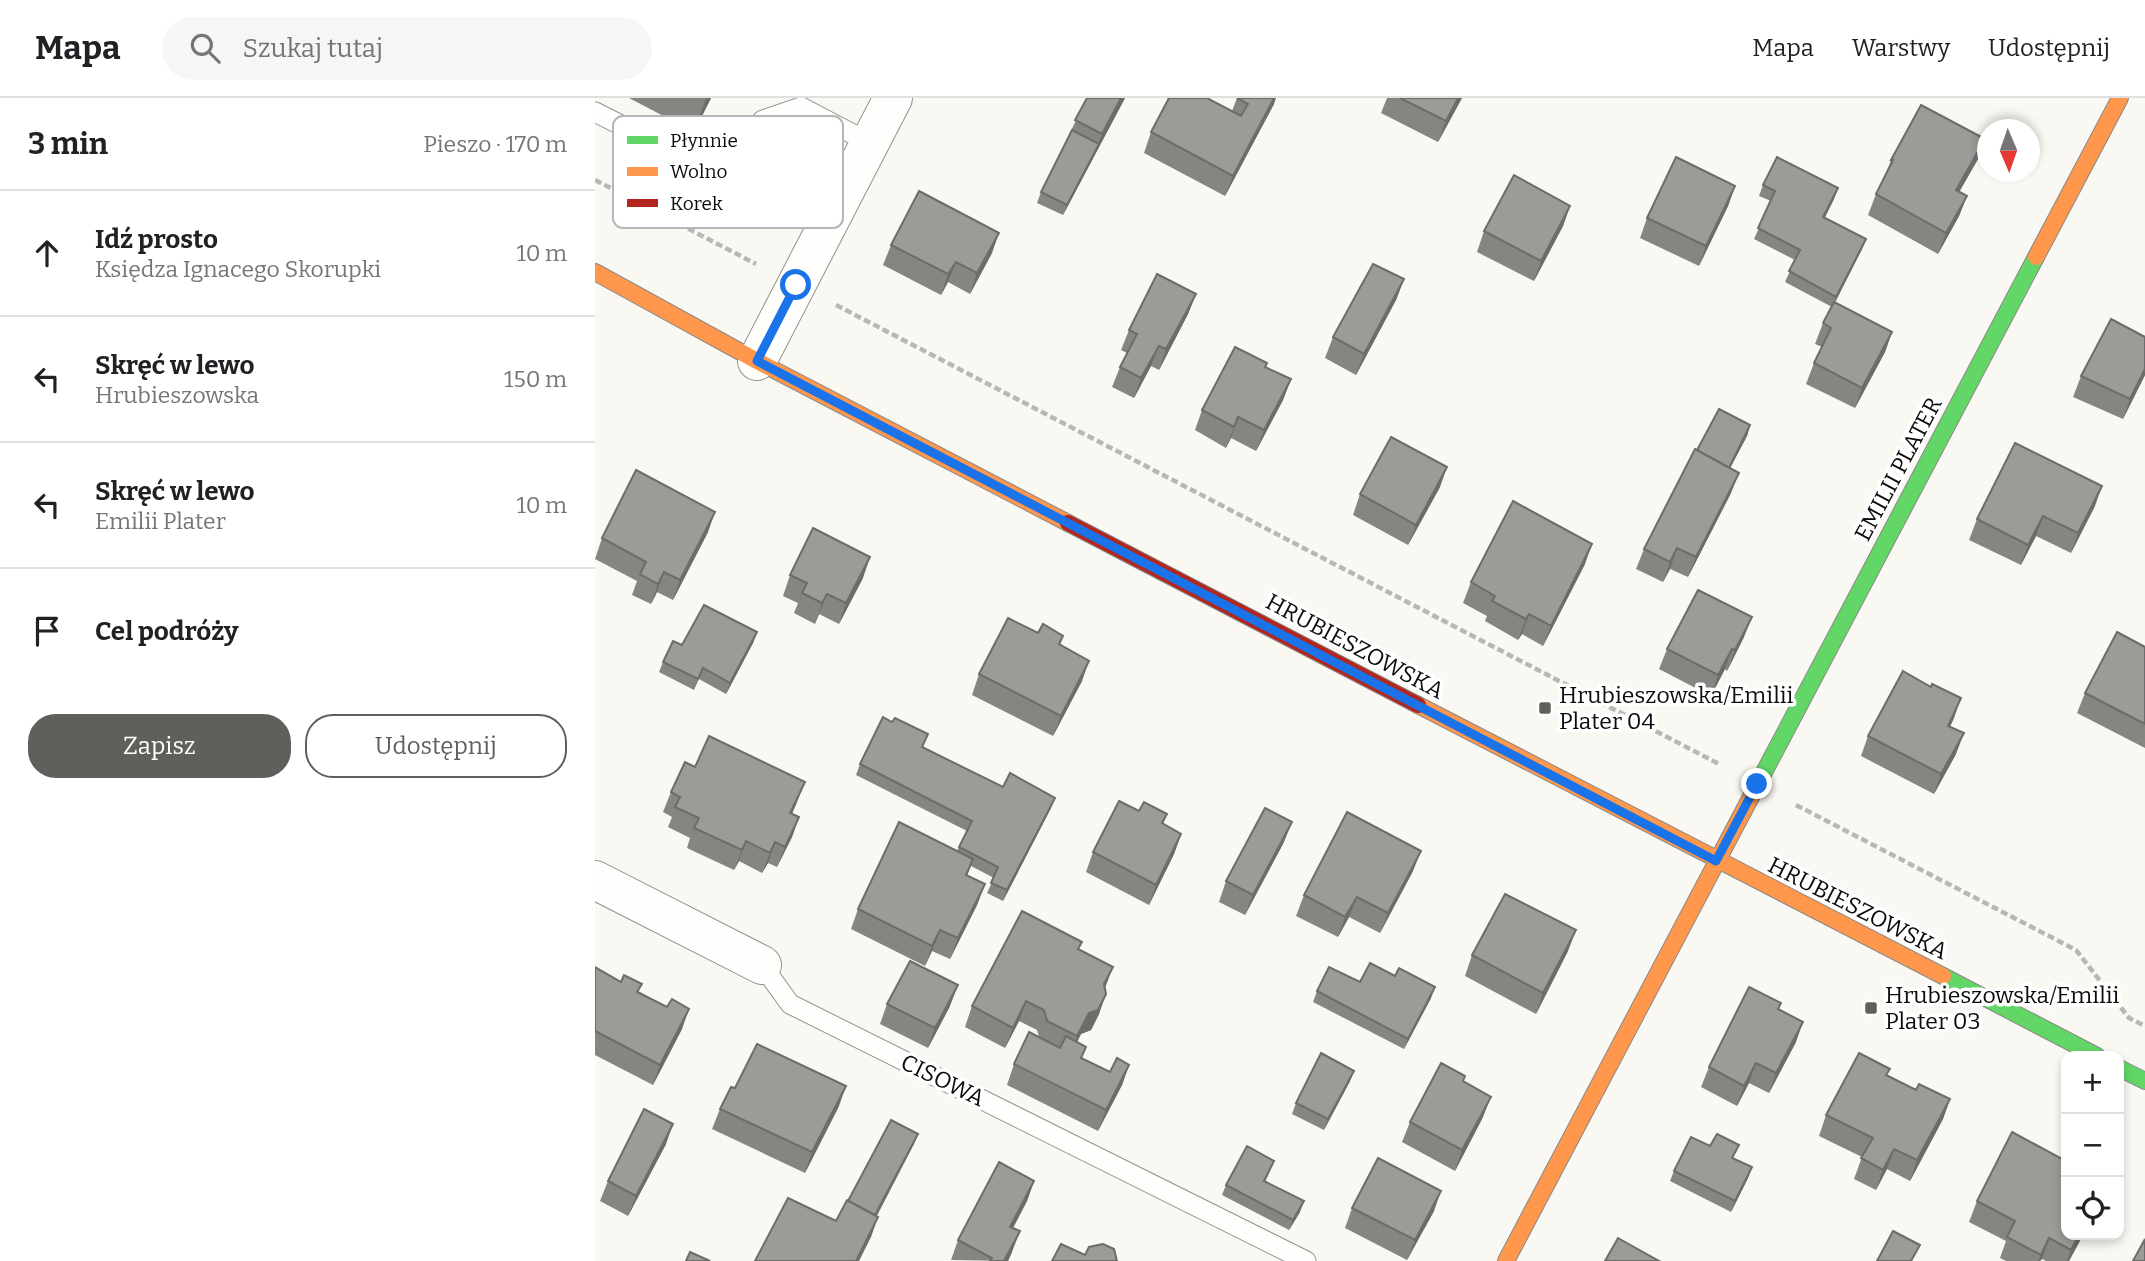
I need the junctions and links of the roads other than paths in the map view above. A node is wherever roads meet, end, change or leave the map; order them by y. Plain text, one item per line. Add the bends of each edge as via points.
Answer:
1 (893, 98) edge
2 (2120, 98) edge
3 (595, 112) edge
4 (775, 116) edge
5 (818, 116) edge
6 (613, 121) edge
7 (843, 129) edge
8 (870, 143) junction
9 (843, 195) edge
10 (826, 228) edge
11 (595, 272) edge
12 (757, 361) junction
13 (1716, 861) junction
14 (595, 880) edge
15 (762, 965) joint
16 (2087, 1051) edge
17 (2124, 1070) edge
18 (2145, 1081) edge
19 (1305, 1261) edge
20 (1506, 1261) edge

1 - 8 street
2 - 13 main road, EMILII PLATER
3 - 6 lane
4 - 5 lane via 801,107
7 - 8 lane
8 - 9 street
10 - 12 street
11 - 12 main road, HRUBIESZOWSKA
12 - 13 main road, HRUBIESZOWSKA
13 - 16 main road, HRUBIESZOWSKA
13 - 20 main road, EMILII PLATER
14 - 15 street, CISOWA
15 - 19 lane, CISOWA via 790,1004
17 - 18 main road

